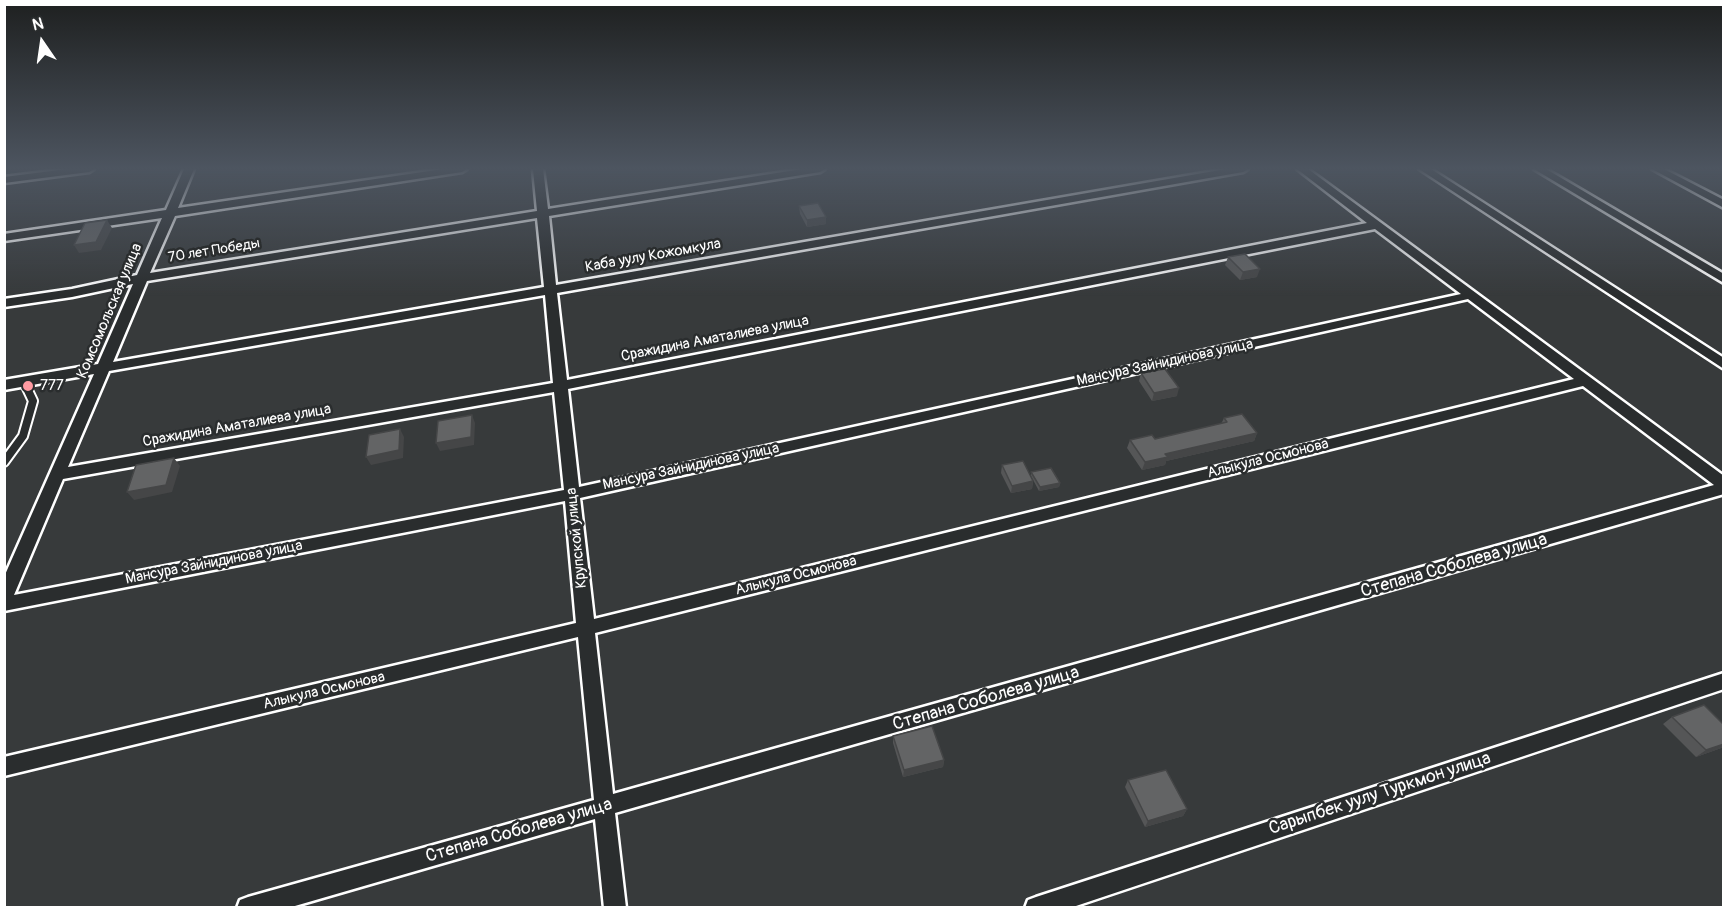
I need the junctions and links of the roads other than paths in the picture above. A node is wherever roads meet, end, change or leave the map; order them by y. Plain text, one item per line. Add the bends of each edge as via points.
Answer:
1 (181, 212) edge
2 (543, 212) joint
3 (1002, 212) edge
4 (1359, 212) edge
5 (1489, 212) edge
6 (1611, 212) edge
7 (171, 213) junction
8 (1377, 225) junction
9 (4, 238) edge
10 (142, 278) junction
11 (1724, 279) edge
12 (551, 291) junction
13 (1471, 295) junction
14 (4, 303) edge
15 (1724, 365) edge
16 (104, 368) junction
17 (1586, 381) junction
18 (24, 382) junction
19 (4, 385) edge
20 (561, 386) junction
21 (4, 462) edge
22 (58, 474) junction
23 (1724, 484) edge
24 (1724, 488) edge
25 (572, 494) junction
26 (6, 591) edge
27 (4, 603) edge
28 (586, 628) junction
29 (1724, 681) edge
30 (4, 767) edge
31 (605, 807) junction
32 (248, 908) edge
33 (615, 908) edge
34 (1036, 908) edge

1 - 7 street
2 - 10 street, 70 лет Победы
2 - 12 street, Крупской улица
3 - 12 street, Каба уулу Кожомкула
4 - 8 street
5 - 15 street
6 - 11 street
7 - 9 street
7 - 10 street, Комсомольская улица
8 - 13 street
8 - 20 street, Сражидина Аматалиева улица
10 - 14 street, 70 лет Победы
10 - 16 street, Комсомольская улица
12 - 16 street, Каба уулу Кожомкула
12 - 20 street, Крупской улица
13 - 17 street
13 - 25 street, Мансура Зайнидинова улица
16 - 18 street, Каба уулу Кожомкула
16 - 22 street, Комсомольская улица
17 - 23 street
17 - 28 street, Алыкула Осмонова
18 - 19 street, Каба уулу Кожомкула
18 - 21 lane via 33,401 22,436
20 - 22 street, Сражидина Аматалиева улица
20 - 25 street, Крупской улица
22 - 26 street, Комсомольская улица
24 - 31 street, Степана Соболева улица
25 - 27 street, Мансура Зайнидинова улица
25 - 28 street, Крупской улица
28 - 30 street, Алыкула Осмонова
28 - 31 street, Крупской улица
29 - 34 street, Сарыпбек уулу Туркмон улица
31 - 32 street, Степана Соболева улица
31 - 33 street, Крупской улица

